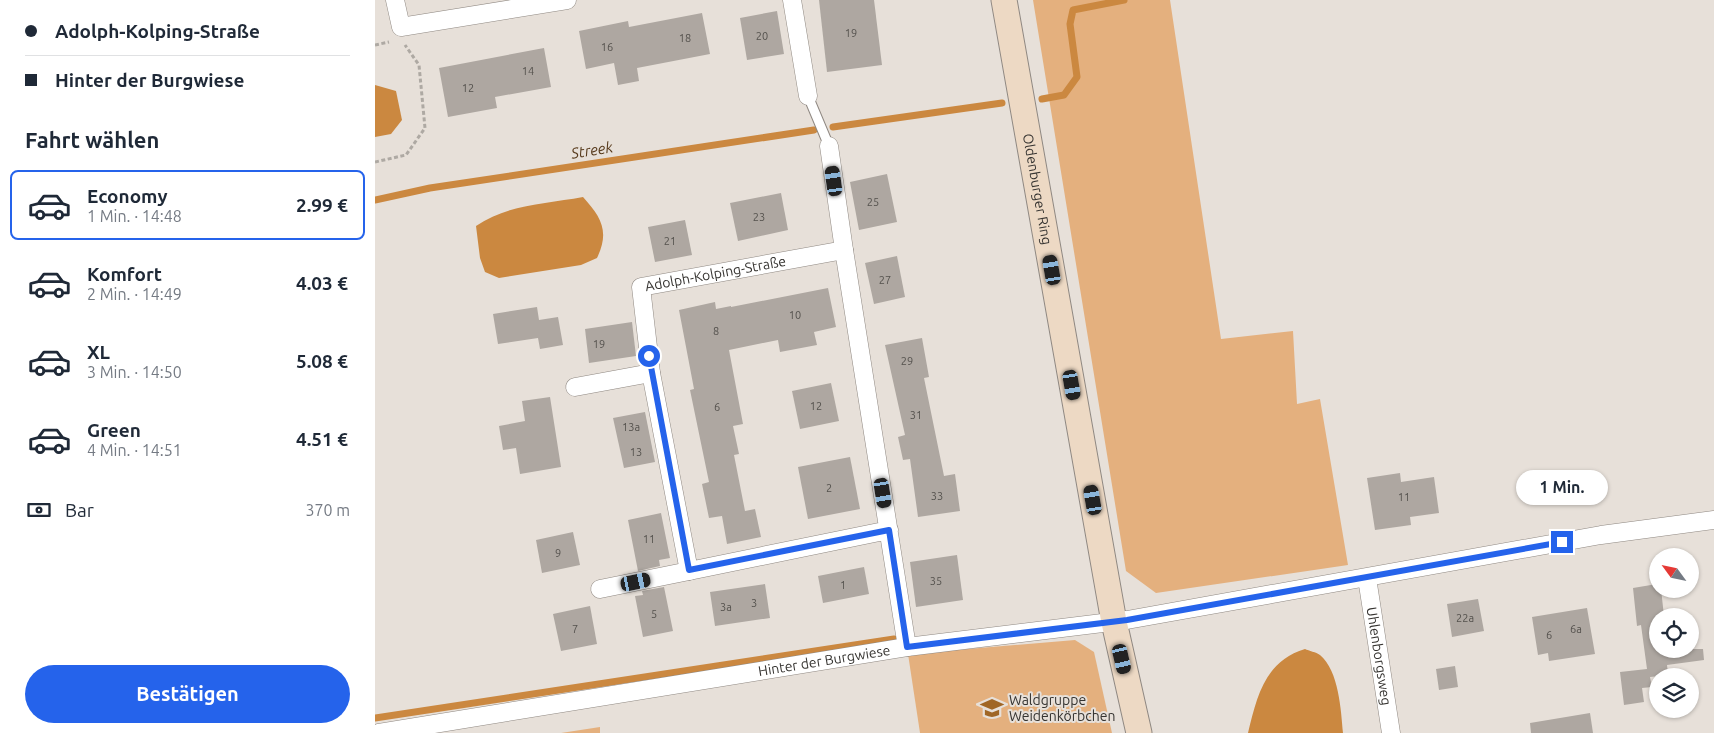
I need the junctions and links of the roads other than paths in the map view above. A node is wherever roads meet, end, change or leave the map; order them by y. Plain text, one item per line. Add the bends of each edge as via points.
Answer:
1 (395, 0) edge
2 (567, 0) edge
3 (792, 0) edge
4 (1004, 0) edge
5 (808, 96) joint
6 (829, 146) joint
7 (844, 250) junction
8 (651, 373) junction
9 (575, 387) dead end
10 (1714, 520) edge
11 (889, 530) junction
12 (689, 570) junction
13 (1367, 578) junction
14 (600, 589) dead end
15 (1114, 622) junction
16 (907, 647) junction
17 (379, 733) edge
18 (1139, 733) edge
19 (1391, 733) edge

1 - 2 street via 401,27
3 - 5 street
4 - 15 main road, Oldenburger Ring
5 - 6 lane
6 - 7 street
7 - 8 street, Adolph-Kolping-Straße via 641,287
7 - 11 street
8 - 9 street
8 - 12 street, Adolph-Kolping-Straße
10 - 13 street, Hinter der Burgwiese via 1601,535
11 - 12 street
11 - 16 street
12 - 14 street
13 - 15 street, Hinter der Burgwiese
13 - 19 street, Uhlenborgsweg
15 - 16 street, Hinter der Burgwiese
15 - 18 main road, Oldenburger Ring
16 - 17 street, Hinter der Burgwiese

